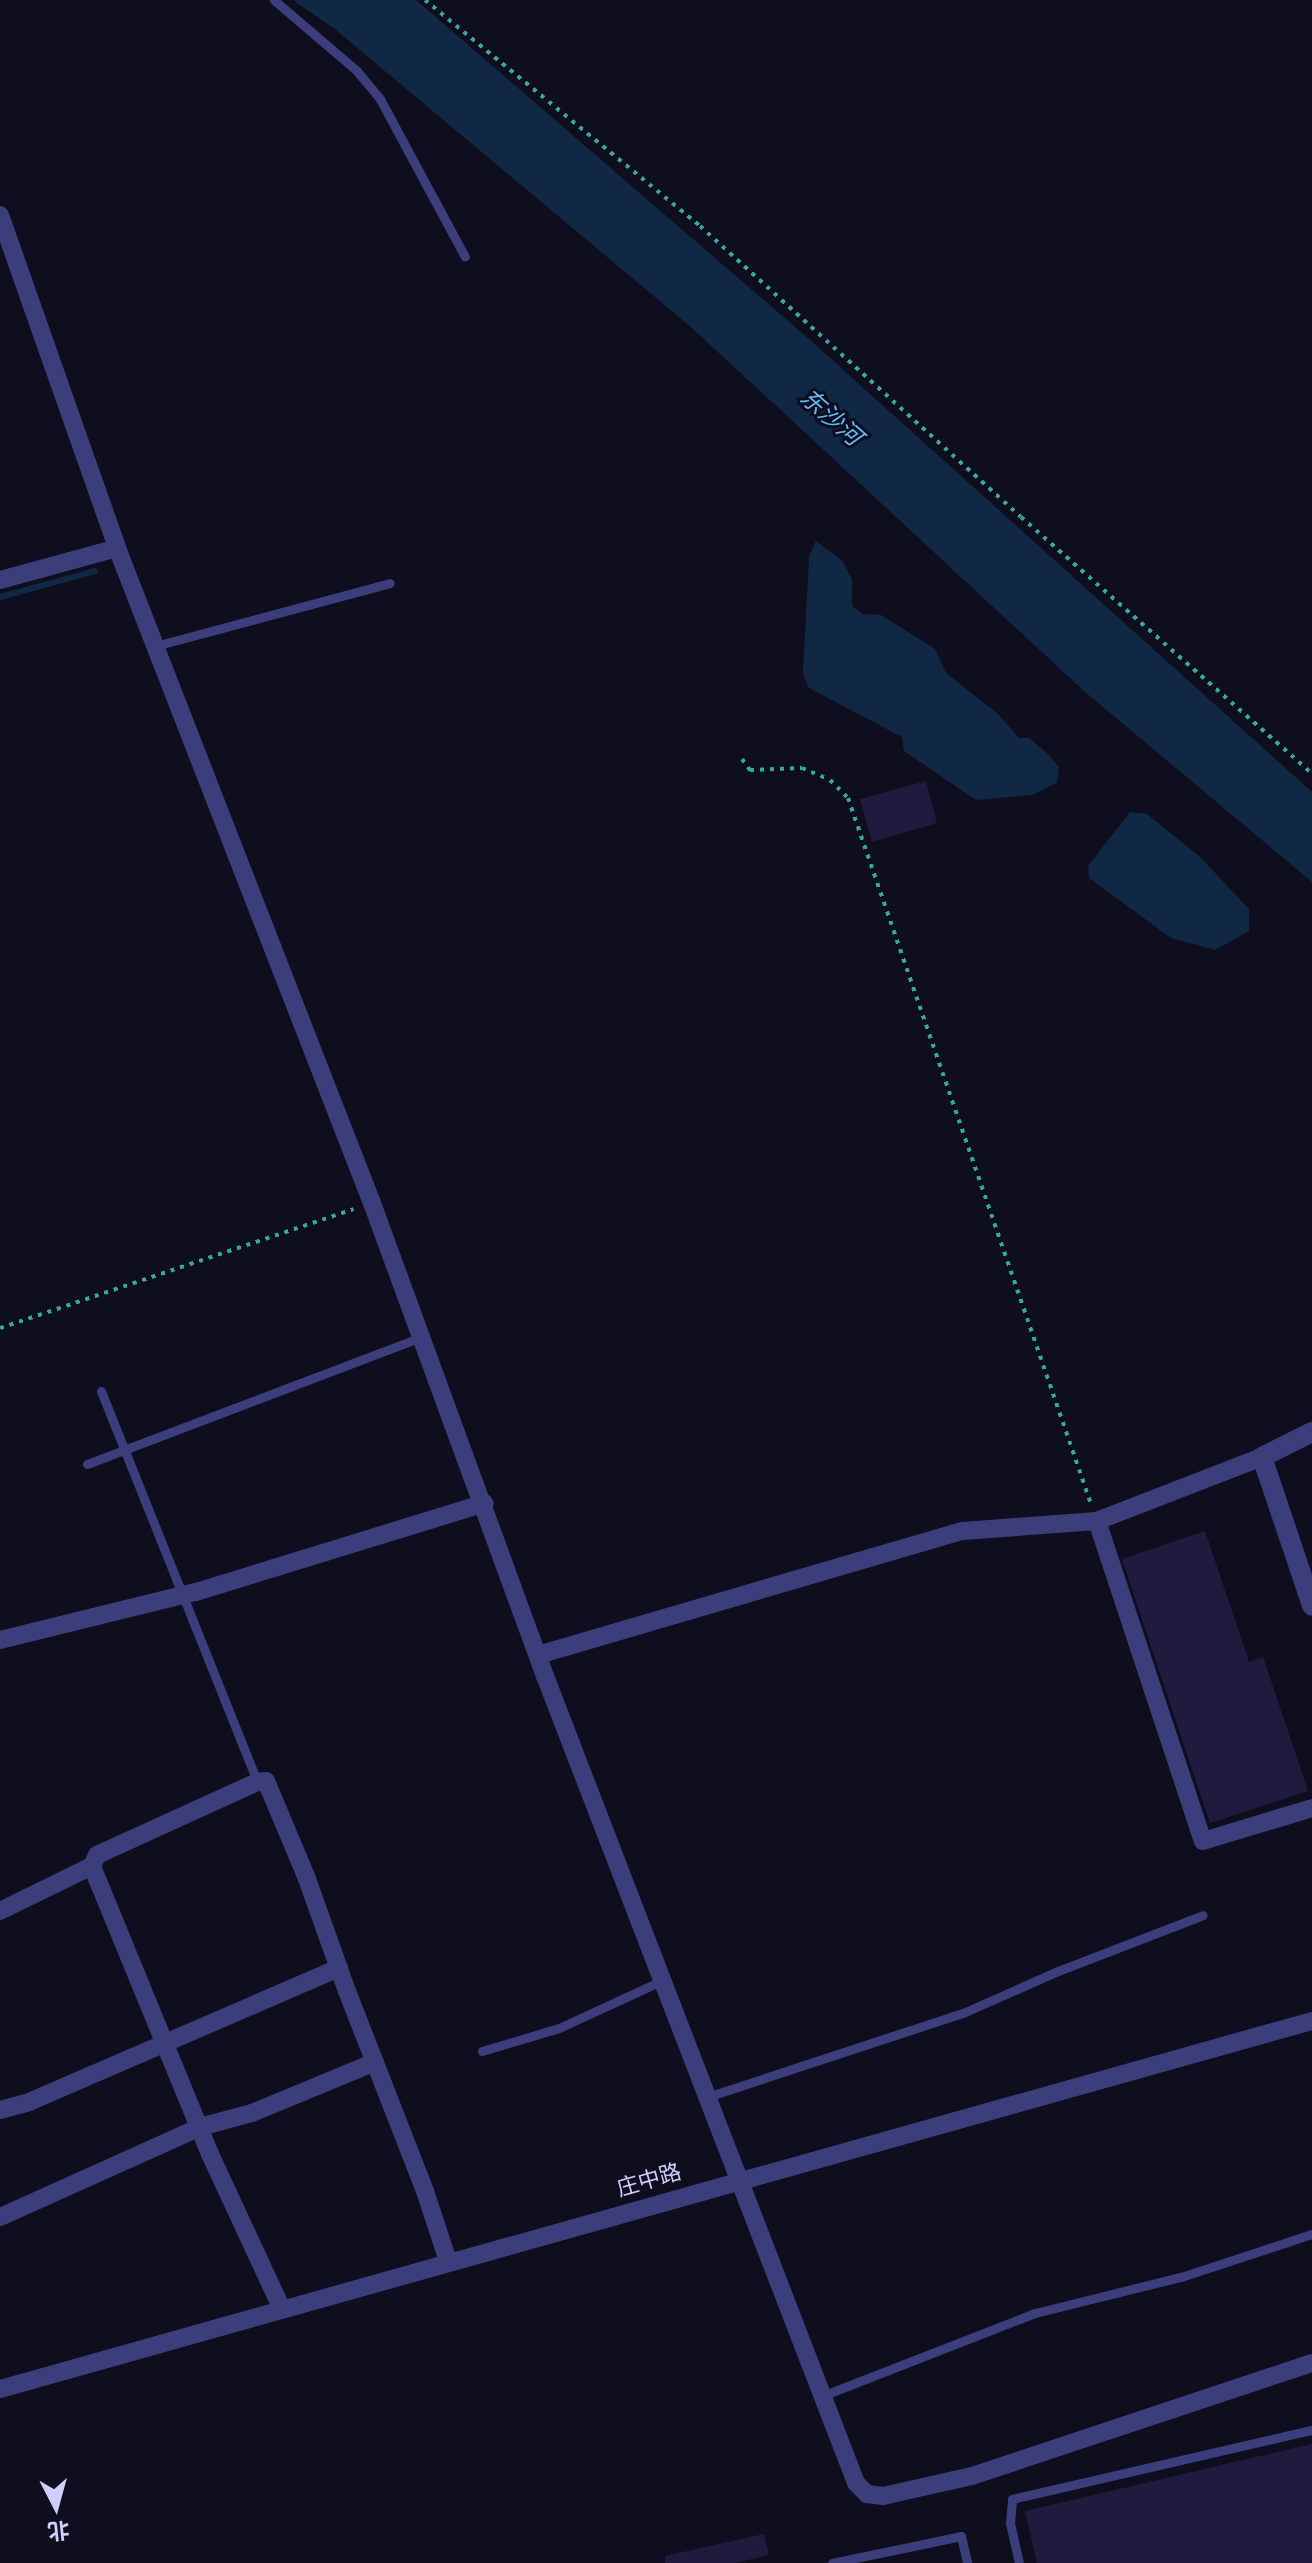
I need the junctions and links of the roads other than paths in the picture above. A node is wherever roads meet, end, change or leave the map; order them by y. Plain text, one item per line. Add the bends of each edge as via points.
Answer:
1 (274, 0) edge
2 (0, 215) edge
3 (465, 257) dead end
4 (117, 548) junction
5 (0, 580) edge
6 (390, 583) dead end
7 (155, 646) junction
8 (422, 1337) junction
9 (101, 1391) dead end
10 (1312, 1432) edge
11 (126, 1451) junction
12 (1262, 1457) junction
13 (87, 1464) dead end
14 (485, 1503) junction
15 (1097, 1521) junction
16 (185, 1595) junction
17 (1312, 1606) edge
18 (0, 1640) edge
19 (538, 1655) junction
20 (257, 1782) junction
21 (1312, 1808) edge
22 (92, 1866) junction
23 (0, 1911) edge
24 (1203, 1915) dead end
25 (339, 1968) junction
26 (661, 1981) junction
27 (1312, 2021) edge
28 (166, 2041) junction
29 (482, 2051) dead end
30 (375, 2062) junction
31 (706, 2098) junction
32 (0, 2110) edge
33 (200, 2127) junction
34 (737, 2180) junction
35 (0, 2217) edge
36 (1312, 2234) edge
37 (448, 2261) junction
38 (281, 2307) junction
39 (1312, 2363) edge
40 (0, 2389) edge
41 (822, 2396) junction
42 (1312, 2430) edge
43 (832, 2563) edge
44 (967, 2563) edge
45 (1019, 2563) edge

1 - 3 lane via 356,70 380,99
2 - 4 street
4 - 5 street
4 - 7 street
6 - 7 lane
7 - 8 street
8 - 11 lane
8 - 14 street
9 - 11 lane
10 - 12 street
11 - 13 lane
11 - 16 lane
12 - 15 street
12 - 17 street
14 - 16 street
14 - 19 street
15 - 19 street via 963,1531
15 - 21 street via 1203,1841
16 - 18 street
16 - 20 lane
19 - 26 street
20 - 22 street via 97,1855
20 - 25 street via 266,1781
22 - 23 street
22 - 28 street
24 - 31 lane via 963,2013
25 - 28 street
25 - 30 street
26 - 29 lane via 559,2028
26 - 31 street
27 - 34 street, 庄中路
28 - 32 street
28 - 33 street
30 - 33 street via 252,2113
30 - 37 street
31 - 34 street
33 - 35 street
33 - 38 street
34 - 37 street, 庄中路
34 - 41 street
36 - 41 lane via 1181,2277 1035,2313
37 - 38 street, 庄中路
38 - 40 street, 庄中路 via 222,2329
39 - 41 street via 972,2476 883,2496 867,2494 856,2483
42 - 45 lane via 1012,2499 1010,2523
43 - 44 lane via 961,2536

